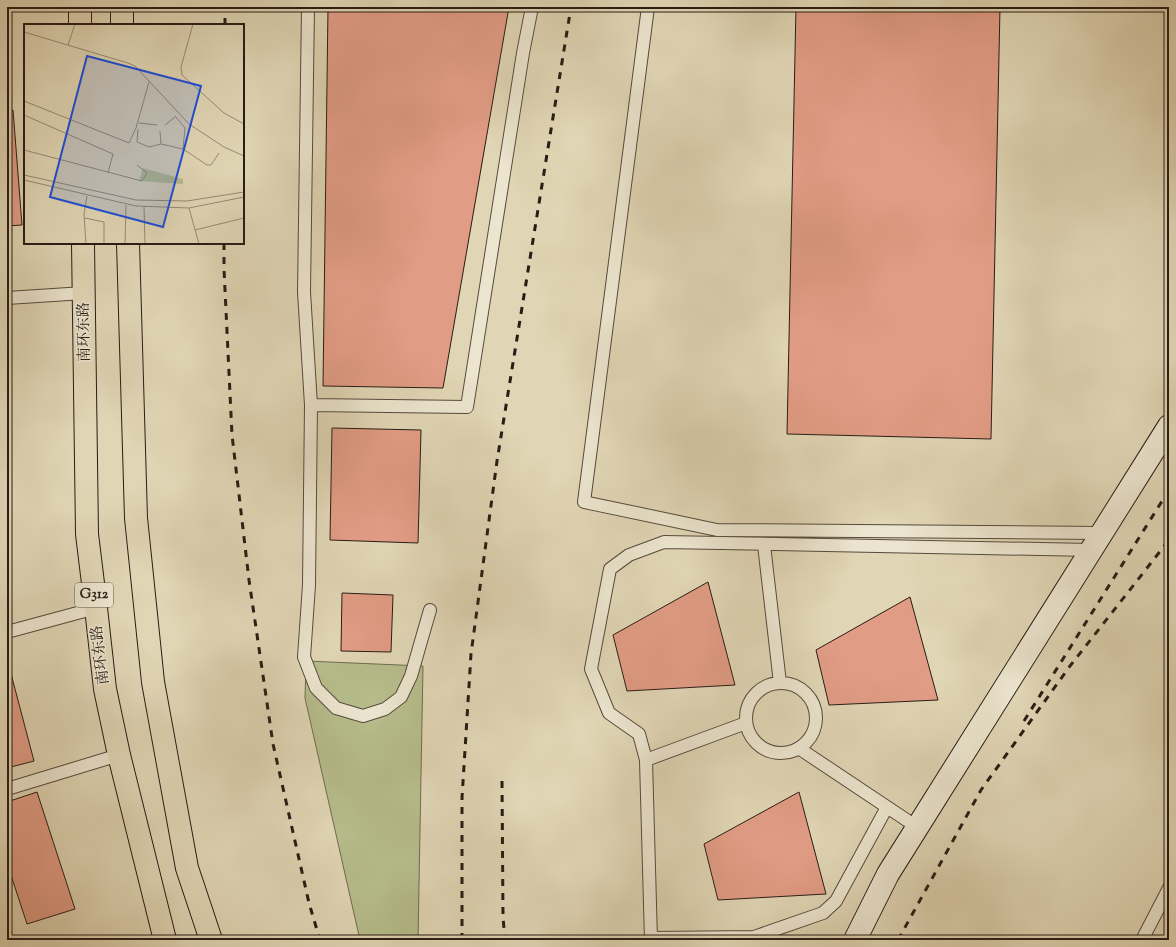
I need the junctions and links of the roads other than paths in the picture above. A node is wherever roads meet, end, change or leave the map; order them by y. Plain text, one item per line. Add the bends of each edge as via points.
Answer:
1 (80, 7) edge
2 (122, 7) edge
3 (308, 7) edge
4 (532, 7) edge
5 (648, 7) edge
6 (80, 24) edge
7 (122, 24) edge
8 (84, 244) edge
9 (128, 244) edge
10 (84, 293) junction
11 (7, 298) edge
12 (311, 405) junction
13 (1169, 426) edge
14 (1097, 541) junction
15 (764, 545) junction
16 (96, 608) junction
17 (430, 610) dead end
18 (7, 632) edge
19 (780, 683) junction
20 (746, 723) junction
21 (800, 749) junction
22 (119, 755) junction
23 (646, 760) junction
24 (7, 789) edge
25 (887, 807) junction
26 (917, 827) junction
27 (1169, 888) edge
28 (651, 939) edge
29 (165, 940) edge
30 (210, 940) edge
31 (855, 940) edge
32 (1142, 940) edge

1 - 6 highway
2 - 7 highway
3 - 12 lane via 304,292
4 - 12 lane via 522,53 467,407
5 - 14 lane via 584,502 717,530
8 - 10 highway, 南环东路 / G312
9 - 30 highway via 136,518 153,682 187,868
10 - 11 lane
10 - 16 highway, 南环东路 / G312 via 87,534
12 - 17 lane via 309,585 304,657 316,688 336,708 363,716 385,709 401,697 411,676
13 - 14 street
14 - 15 lane
14 - 26 street
15 - 19 lane
15 - 23 lane via 664,542 629,554 610,569 591,669 609,713 639,734
16 - 18 lane
16 - 22 highway, 南环东路 / G312 via 105,690
19 - 20 lane via 758,691 746,711
19 - 21 lane via 792,684 803,690 811,698 815,709 815,731
20 - 21 lane via 749,734 756,744 766,750 777,754
20 - 23 lane
21 - 25 lane
22 - 24 lane
22 - 29 highway, 南环东路 / G312
23 - 28 lane
25 - 26 lane
25 - 28 lane via 836,901 822,913 754,937
26 - 31 street via 888,874
27 - 32 lane

